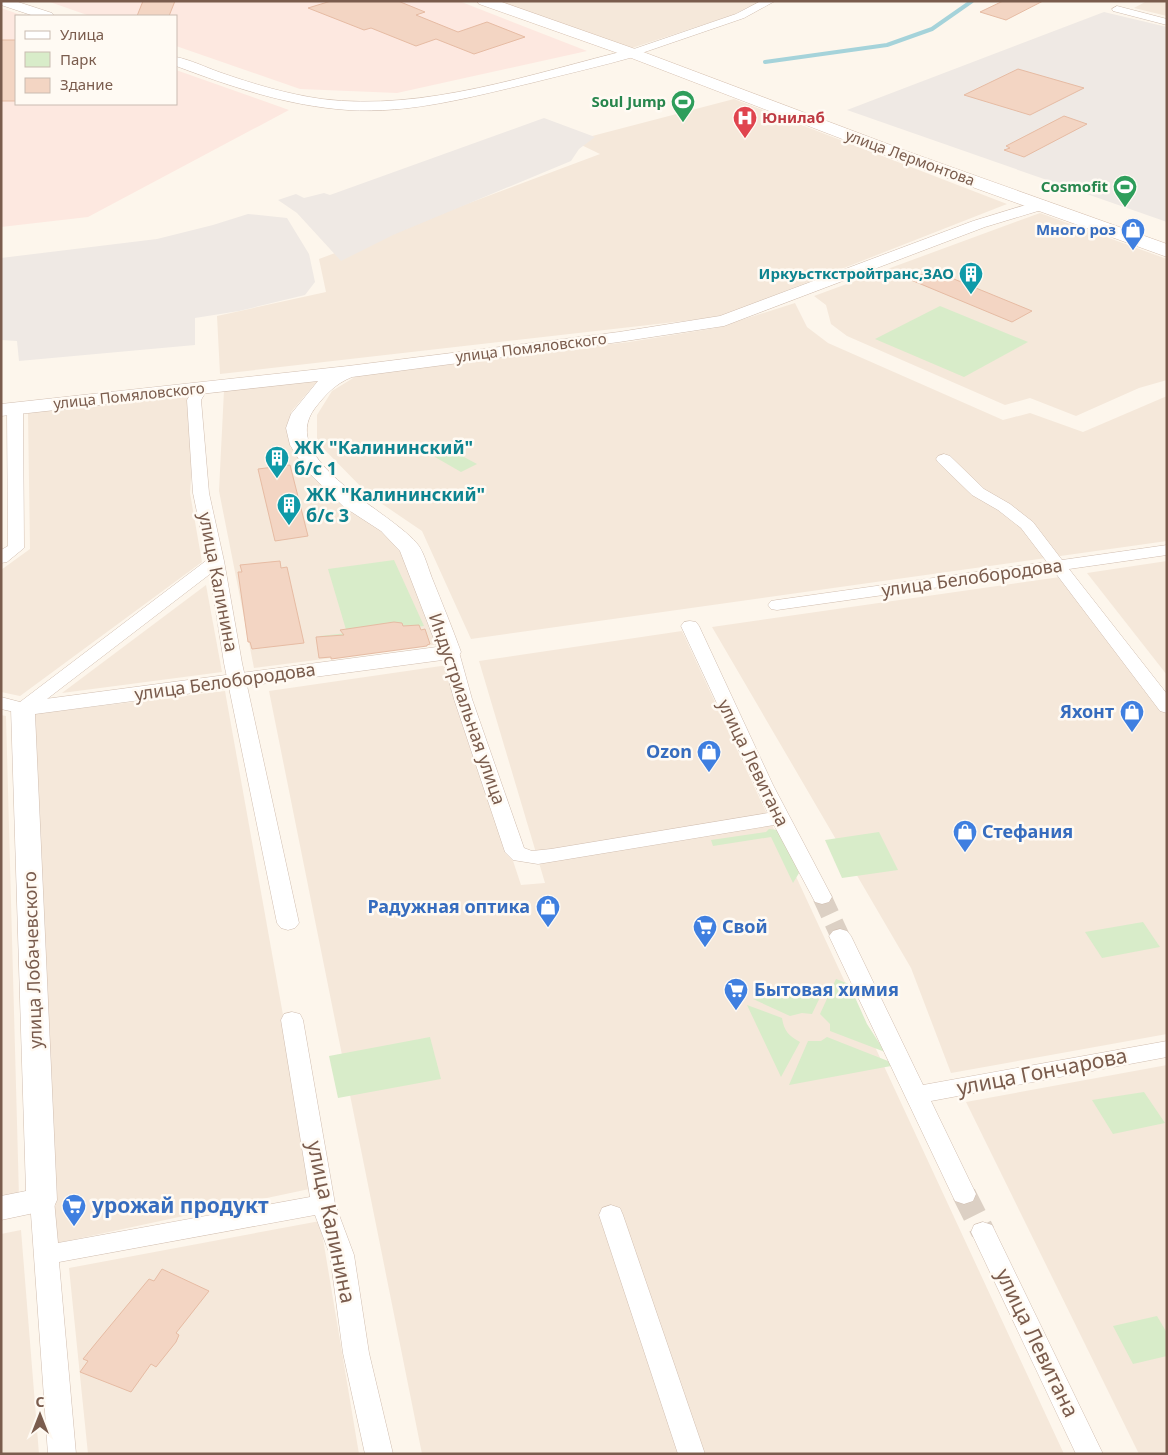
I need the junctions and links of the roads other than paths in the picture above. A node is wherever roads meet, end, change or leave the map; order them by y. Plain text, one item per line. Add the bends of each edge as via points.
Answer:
1 (1, 1) edge
2 (484, 1) edge
3 (770, 1) edge
4 (1131, 1) edge
5 (44, 15) edge
6 (1167, 22) edge
7 (632, 53) junction
8 (178, 62) edge
9 (1042, 206) junction
10 (1167, 252) edge
11 (348, 372) junction
12 (201, 388) junction
13 (8, 409) edge
14 (944, 459) dead end
15 (1167, 550) edge
16 (1, 558) edge
17 (216, 561) junction
18 (1058, 565) junction
19 (778, 605) dead end
20 (690, 626) dead end
21 (450, 652) junction
22 (237, 680) junction
23 (12, 706) edge
24 (1167, 707) edge
25 (779, 818) junction
26 (822, 897) tunnel mouth
27 (288, 923) dead end
28 (840, 936) tunnel mouth
29 (292, 1020) dead end
30 (1167, 1049) edge
31 (917, 1095) junction
32 (964, 1194) tunnel mouth
33 (42, 1200) junction
34 (323, 1204) junction
35 (1, 1208) edge
36 (611, 1215) dead end
37 (983, 1232) tunnel mouth
38 (45, 1255) junction
39 (62, 1454) edge
40 (379, 1454) edge
41 (692, 1454) edge
42 (1090, 1454) edge

1 - 5 street
2 - 7 main road, улица Лермонтова
3 - 7 street via 740,16
4 - 6 street via 1117,10
7 - 8 street via 434,100 352,106 247,87
7 - 9 main road, улица Лермонтова
9 - 10 main road, улица Лермонтова
9 - 11 street, улица Помяловского via 979,224 724,321
11 - 12 street, улица Помяловского
11 - 21 street, Индустриальная улица via 320,389 301,414 296,428 300,445 312,465 351,503 388,528 410,549
12 - 13 street, улица Помяловского
12 - 17 street, улица Калинина via 194,400 201,493
13 - 16 street via 16,548
14 - 18 street via 978,492 1027,525
15 - 18 street, улица Белобородова
17 - 22 street, улица Калинина
17 - 23 street
18 - 19 street, улица Белобородова
18 - 24 street
20 - 25 street, улица Левитана
21 - 22 street, улица Белобородова
21 - 25 street, Индустриальная улица via 515,852 522,857 563,854
22 - 23 street, улица Белобородова
22 - 27 street, улица Калинина
23 - 33 street, улица Лобачевского
25 - 26 street, улица Левитана
28 - 31 street
29 - 34 street, улица Калинина
30 - 31 street, улица Гончарова
31 - 32 street
33 - 35 street
33 - 38 street, улица Лобачевского
34 - 38 street
34 - 40 street, улица Калинина via 342,1255 356,1352
36 - 41 street
37 - 42 street, улица Левитана
38 - 39 street, улица Лобачевского

